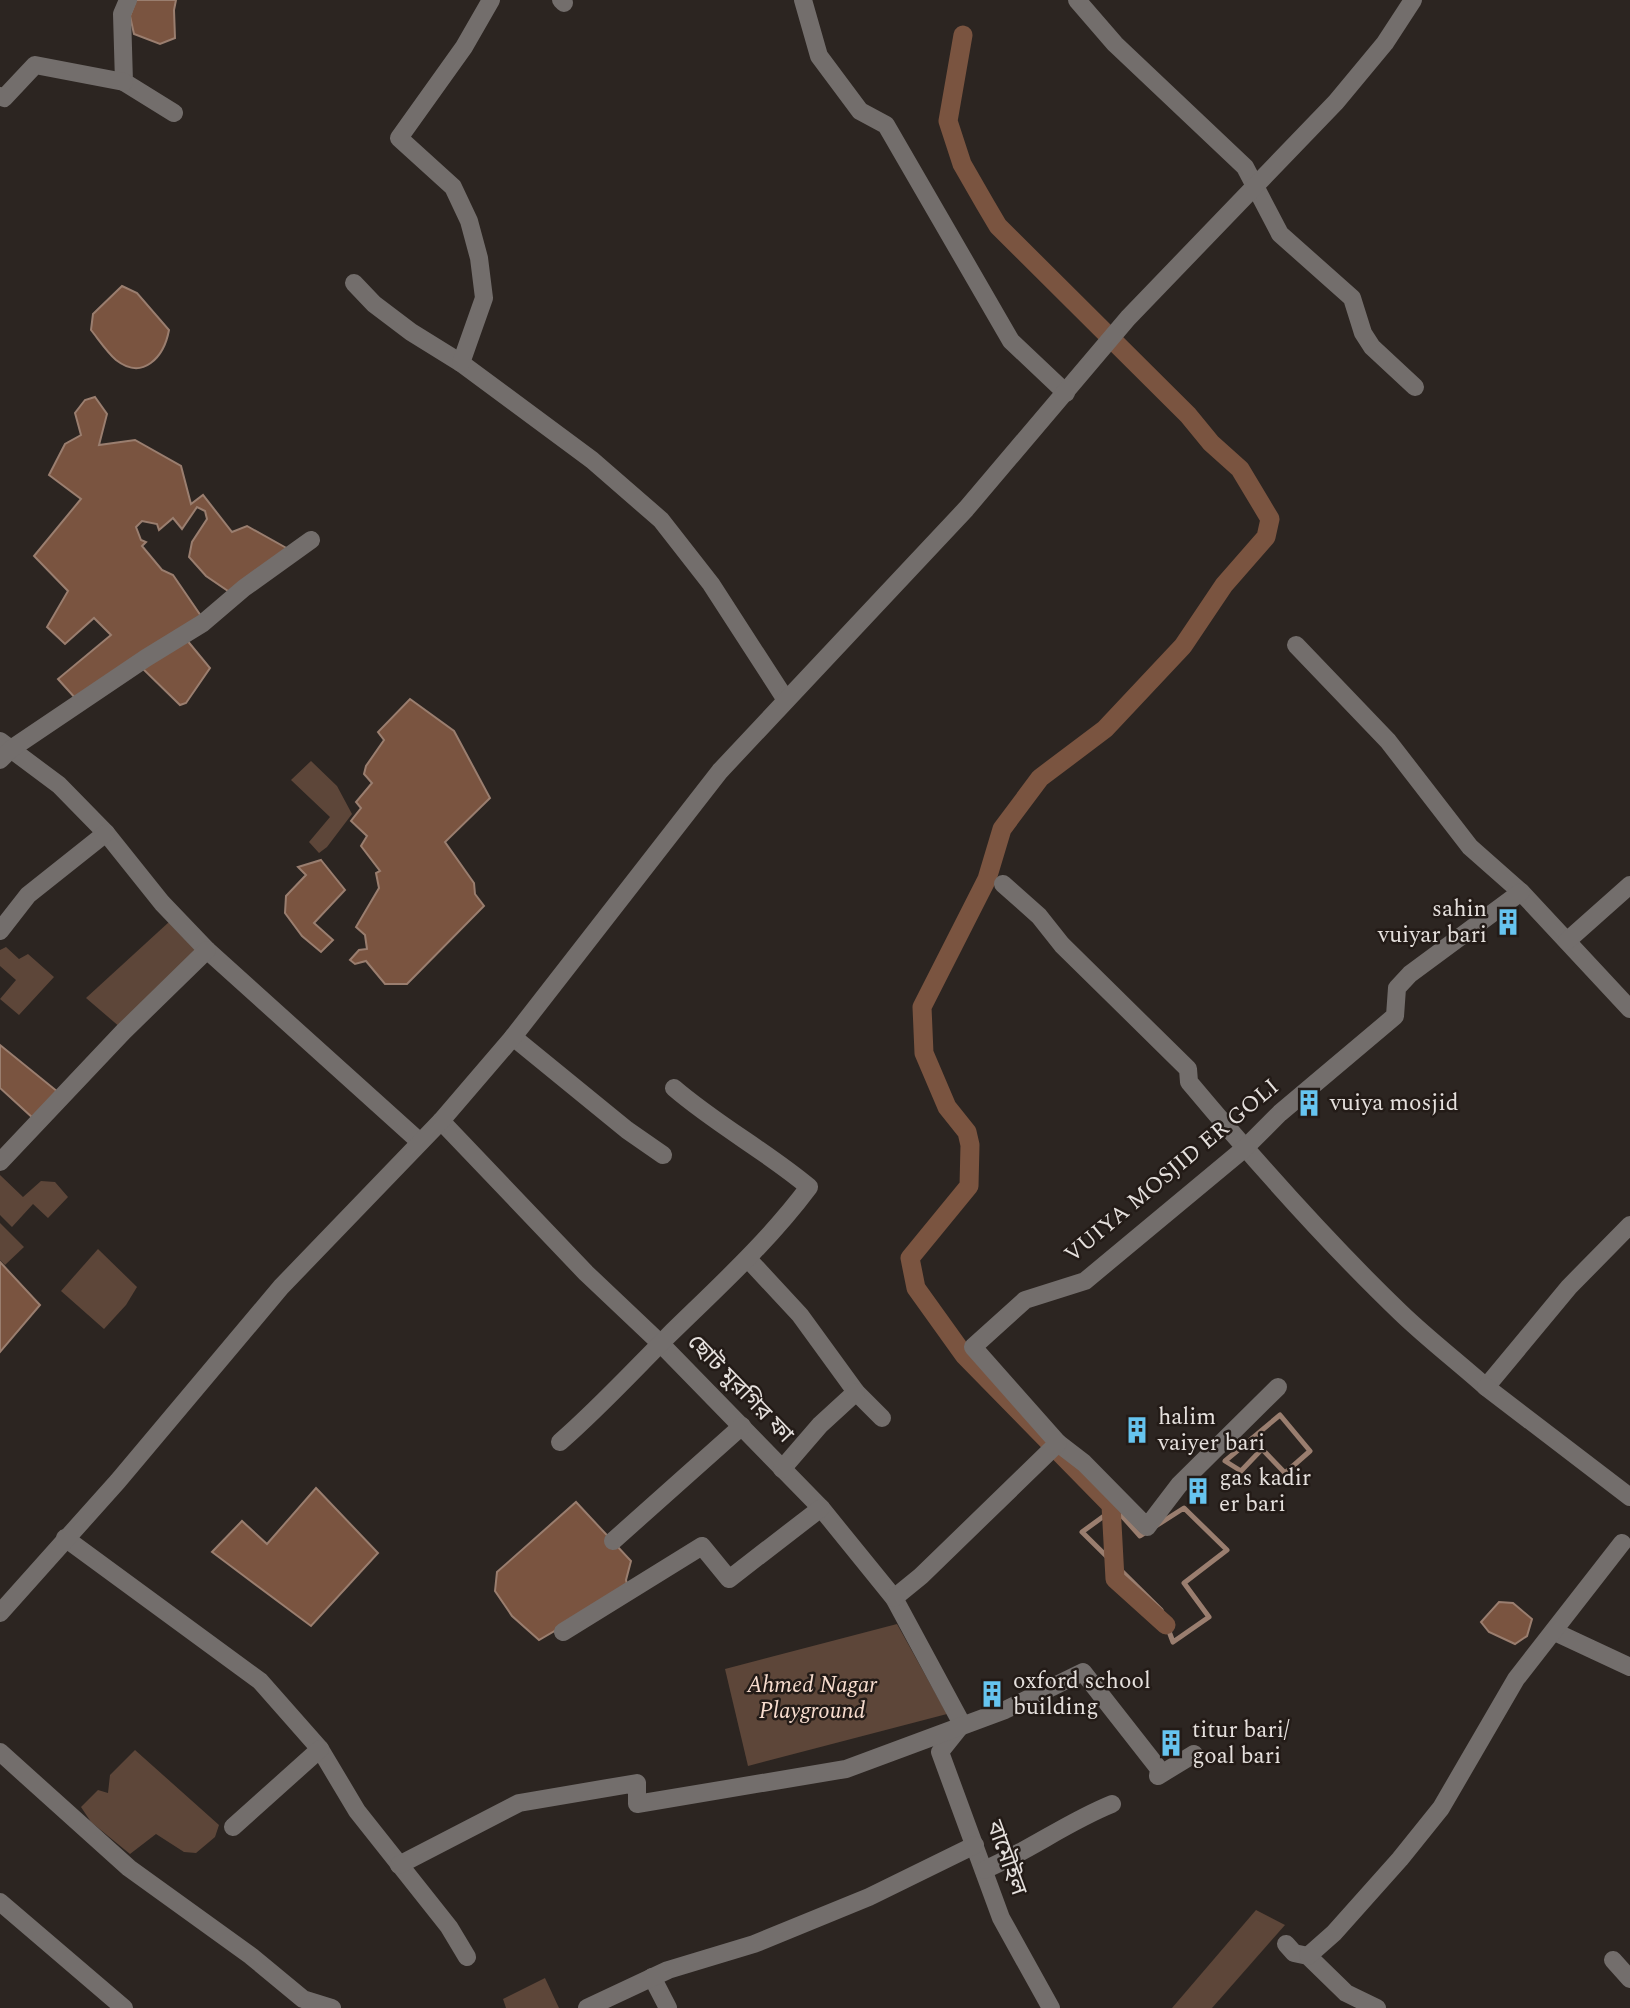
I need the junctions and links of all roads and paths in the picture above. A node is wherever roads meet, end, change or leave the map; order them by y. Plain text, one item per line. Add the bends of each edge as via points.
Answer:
1 (128, 0) edge
2 (491, 0) edge
3 (803, 0) edge
4 (1077, 0) edge
5 (1413, 0) edge
6 (124, 82) junction
7 (0, 96) edge
8 (174, 113) dead end
9 (1254, 188) junction
10 (354, 283) dead end
11 (461, 363) junction
12 (1415, 387) dead end
13 (1066, 393) junction
14 (311, 540) dead end
15 (1296, 645) dead end
16 (786, 700) junction
17 (4, 750) edge
18 (106, 833) junction
19 (1003, 884) dead end
20 (1630, 885) edge
21 (1521, 892) junction
22 (0, 931) edge
23 (1567, 941) junction
24 (207, 950) junction
25 (1630, 1009) edge
26 (513, 1037) junction
27 (674, 1088) dead end
28 (441, 1121) junction
29 (420, 1142) junction
30 (1245, 1148) junction
31 (663, 1155) dead end
32 (0, 1162) edge
33 (1630, 1225) edge
34 (748, 1259) junction
35 (661, 1344) junction
36 (1278, 1387) dead end
37 (1486, 1387) junction
38 (856, 1392) junction
39 (883, 1418) dead end
40 (742, 1426) junction
41 (561, 1442) dead end
42 (1058, 1443) junction
43 (782, 1468) junction
44 (1630, 1497) edge
45 (821, 1508) junction
46 (65, 1538) junction
47 (613, 1541) dead end
48 (1622, 1543) dead end
49 (894, 1598) junction
50 (0, 1613) edge
51 (563, 1632) dead end
52 (1555, 1632) junction
53 (1630, 1667) edge
54 (962, 1724) junction
55 (320, 1749) junction
56 (0, 1752) edge
57 (1194, 1754) dead end
58 (1112, 1804) dead end
59 (233, 1827) dead end
60 (975, 1845) junction
61 (399, 1865) junction
62 (984, 1870) junction
63 (0, 1902) edge
64 (1286, 1944) dead end
65 (1308, 1956) junction
66 (467, 1957) dead end
67 (1613, 1960) dead end
68 (652, 1977) junction
69 (1630, 1979) edge
70 (124, 2008) edge
71 (332, 2008) edge
72 (587, 2008) edge
73 (668, 2008) edge
74 (1051, 2008) edge
75 (1377, 2008) edge

1 - 6 street via 122,14
2 - 11 street via 464,47 399,138 453,187 469,221 484,298
3 - 13 street via 819,57 860,111 886,125 1011,341
4 - 9 street via 1115,44 1245,167
5 - 9 street via 1385,43 1336,102
6 - 7 street via 35,65 4,98
6 - 8 street
9 - 12 street via 1280,234 1352,298 1372,347
9 - 13 street via 1128,318
10 - 11 street via 411,332
11 - 16 street via 592,460 661,520 711,584
13 - 16 street via 966,509
14 - 17 street via 203,623
15 - 21 street via 1388,741 1470,847
16 - 26 street via 720,771
17 - 18 street via 59,785
18 - 22 street via 27,895
18 - 24 street
19 - 30 street via 1188,1069 1189,1082
20 - 23 street
21 - 23 street
21 - 30 street, VUIYA MOSJID ER GOLI via 1410,974 1397,988 1395,1016
23 - 25 street
24 - 29 street
24 - 32 street
26 - 28 street
26 - 31 street
27 - 34 street via 809,1187
28 - 29 street
28 - 35 street, ছোট মুরগির ফা via 586,1273
29 - 46 street via 281,1287
30 - 37 street via 1403,1315
30 - 42 street, VUIYA MOSJID ER GOLI via 1085,1281 1025,1300 973,1347
33 - 37 street via 1569,1287
34 - 35 street
34 - 38 street via 800,1315
35 - 40 street, ছোট মুরগির ফা
35 - 41 street via 609,1400
36 - 42 street via 1179,1485 1147,1527
37 - 44 street
38 - 39 street
38 - 43 street
40 - 43 street, ছোট মুরগির ফা
40 - 47 street
42 - 49 street
43 - 45 street, ছোট মুরগির ফা
45 - 49 street, ছোট মুরগির ফা
45 - 51 street via 729,1579 702,1546
46 - 50 street
46 - 55 street via 260,1681
48 - 52 street
49 - 54 street, ছোট মুরগির ফা
52 - 53 street
52 - 65 street via 1516,1679 1441,1808 1334,1933
54 - 57 street via 1005,1710 1083,1672 1159,1769 1158,1776
54 - 60 street, বামৌইল via 940,1752
54 - 61 street via 846,1769 786,1780 637,1804 637,1783 519,1803
55 - 59 street
55 - 61 street via 357,1811
56 - 71 street via 129,1868 303,1999
58 - 62 street via 1049,1835 1023,1854
60 - 62 street, বামৌইল
60 - 68 street via 869,1897 754,1944
61 - 66 street
62 - 74 street, বামৌইল via 1001,1918
63 - 70 street
64 - 65 street via 1294,1954
65 - 75 street via 1346,1993
67 - 69 street
68 - 72 street
68 - 73 street

